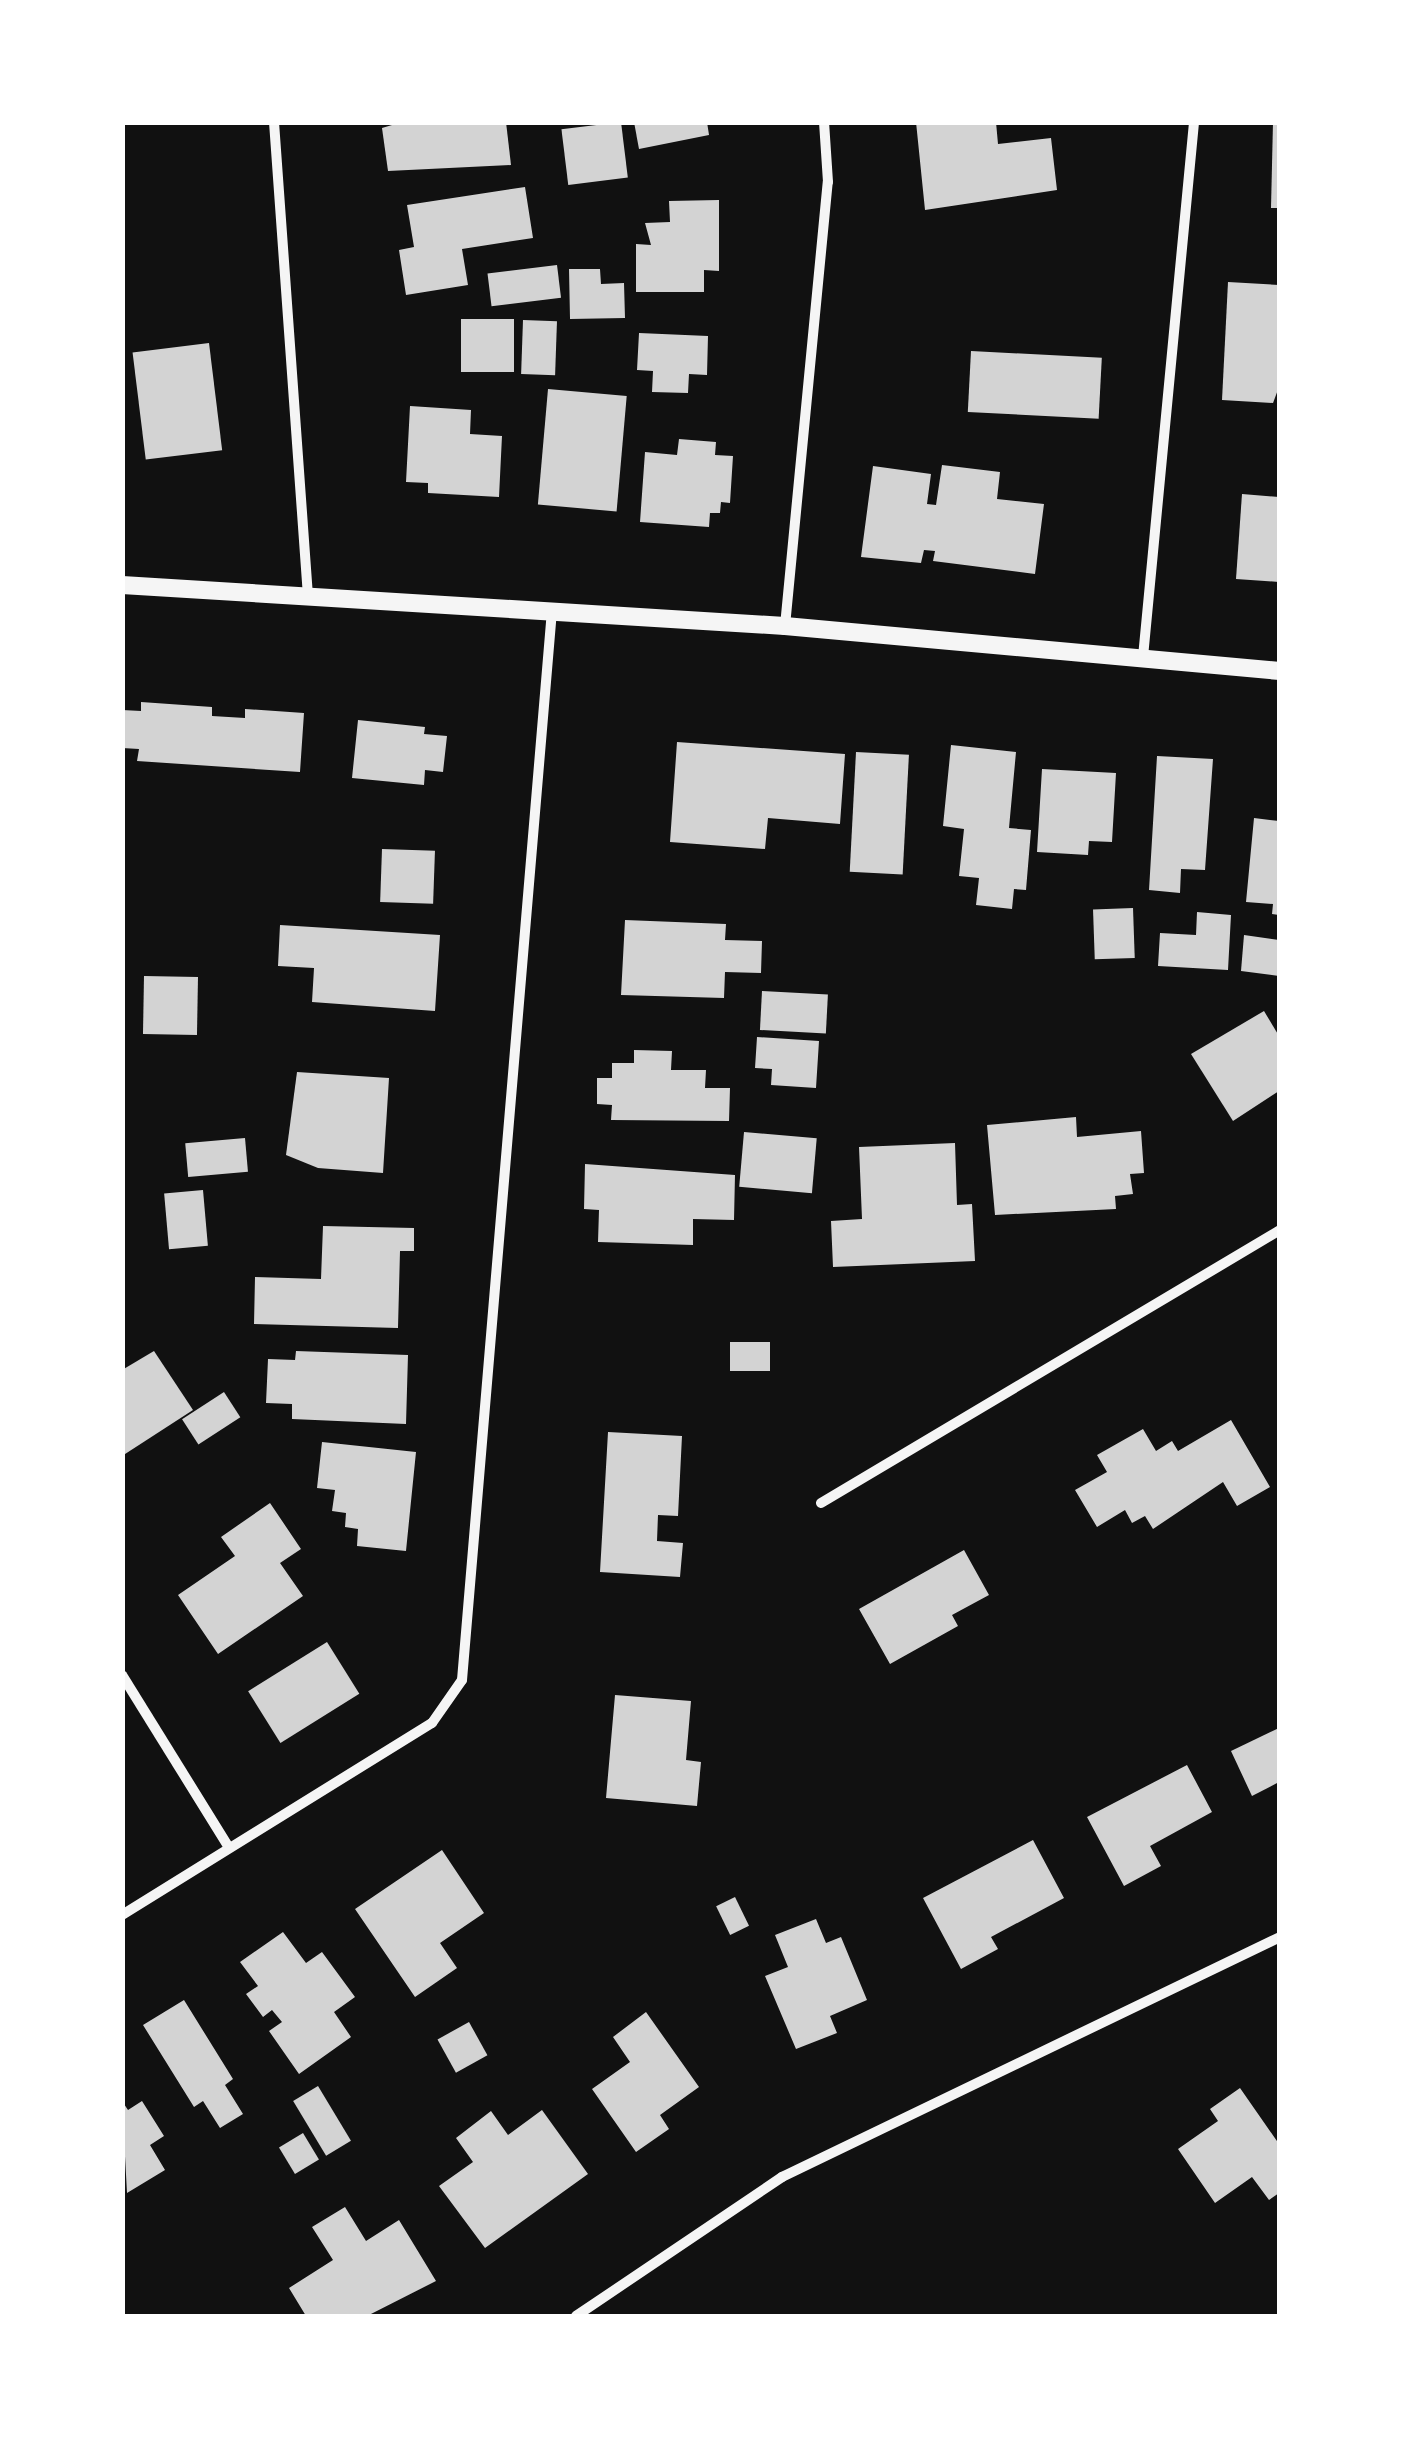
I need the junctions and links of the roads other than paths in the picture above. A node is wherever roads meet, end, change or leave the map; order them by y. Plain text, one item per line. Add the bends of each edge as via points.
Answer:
1 (274, 122) edge
2 (824, 122) edge
3 (1194, 122) edge
4 (122, 584) edge
5 (308, 594) junction
6 (552, 611) junction
7 (785, 626) junction
8 (1143, 657) junction
9 (1280, 671) edge
10 (1280, 1230) edge
11 (820, 1503) dead end
12 (122, 1675) edge
13 (228, 1846) junction
14 (122, 1915) edge
15 (1280, 1936) edge
16 (576, 2316) edge

1 - 5 street
2 - 7 street via 828,182
3 - 8 street
4 - 5 street
5 - 6 street
6 - 7 street
6 - 13 street via 462,1680 432,1723
7 - 8 street
8 - 9 street
10 - 11 street
12 - 13 street
13 - 14 street
15 - 16 street via 782,2177

